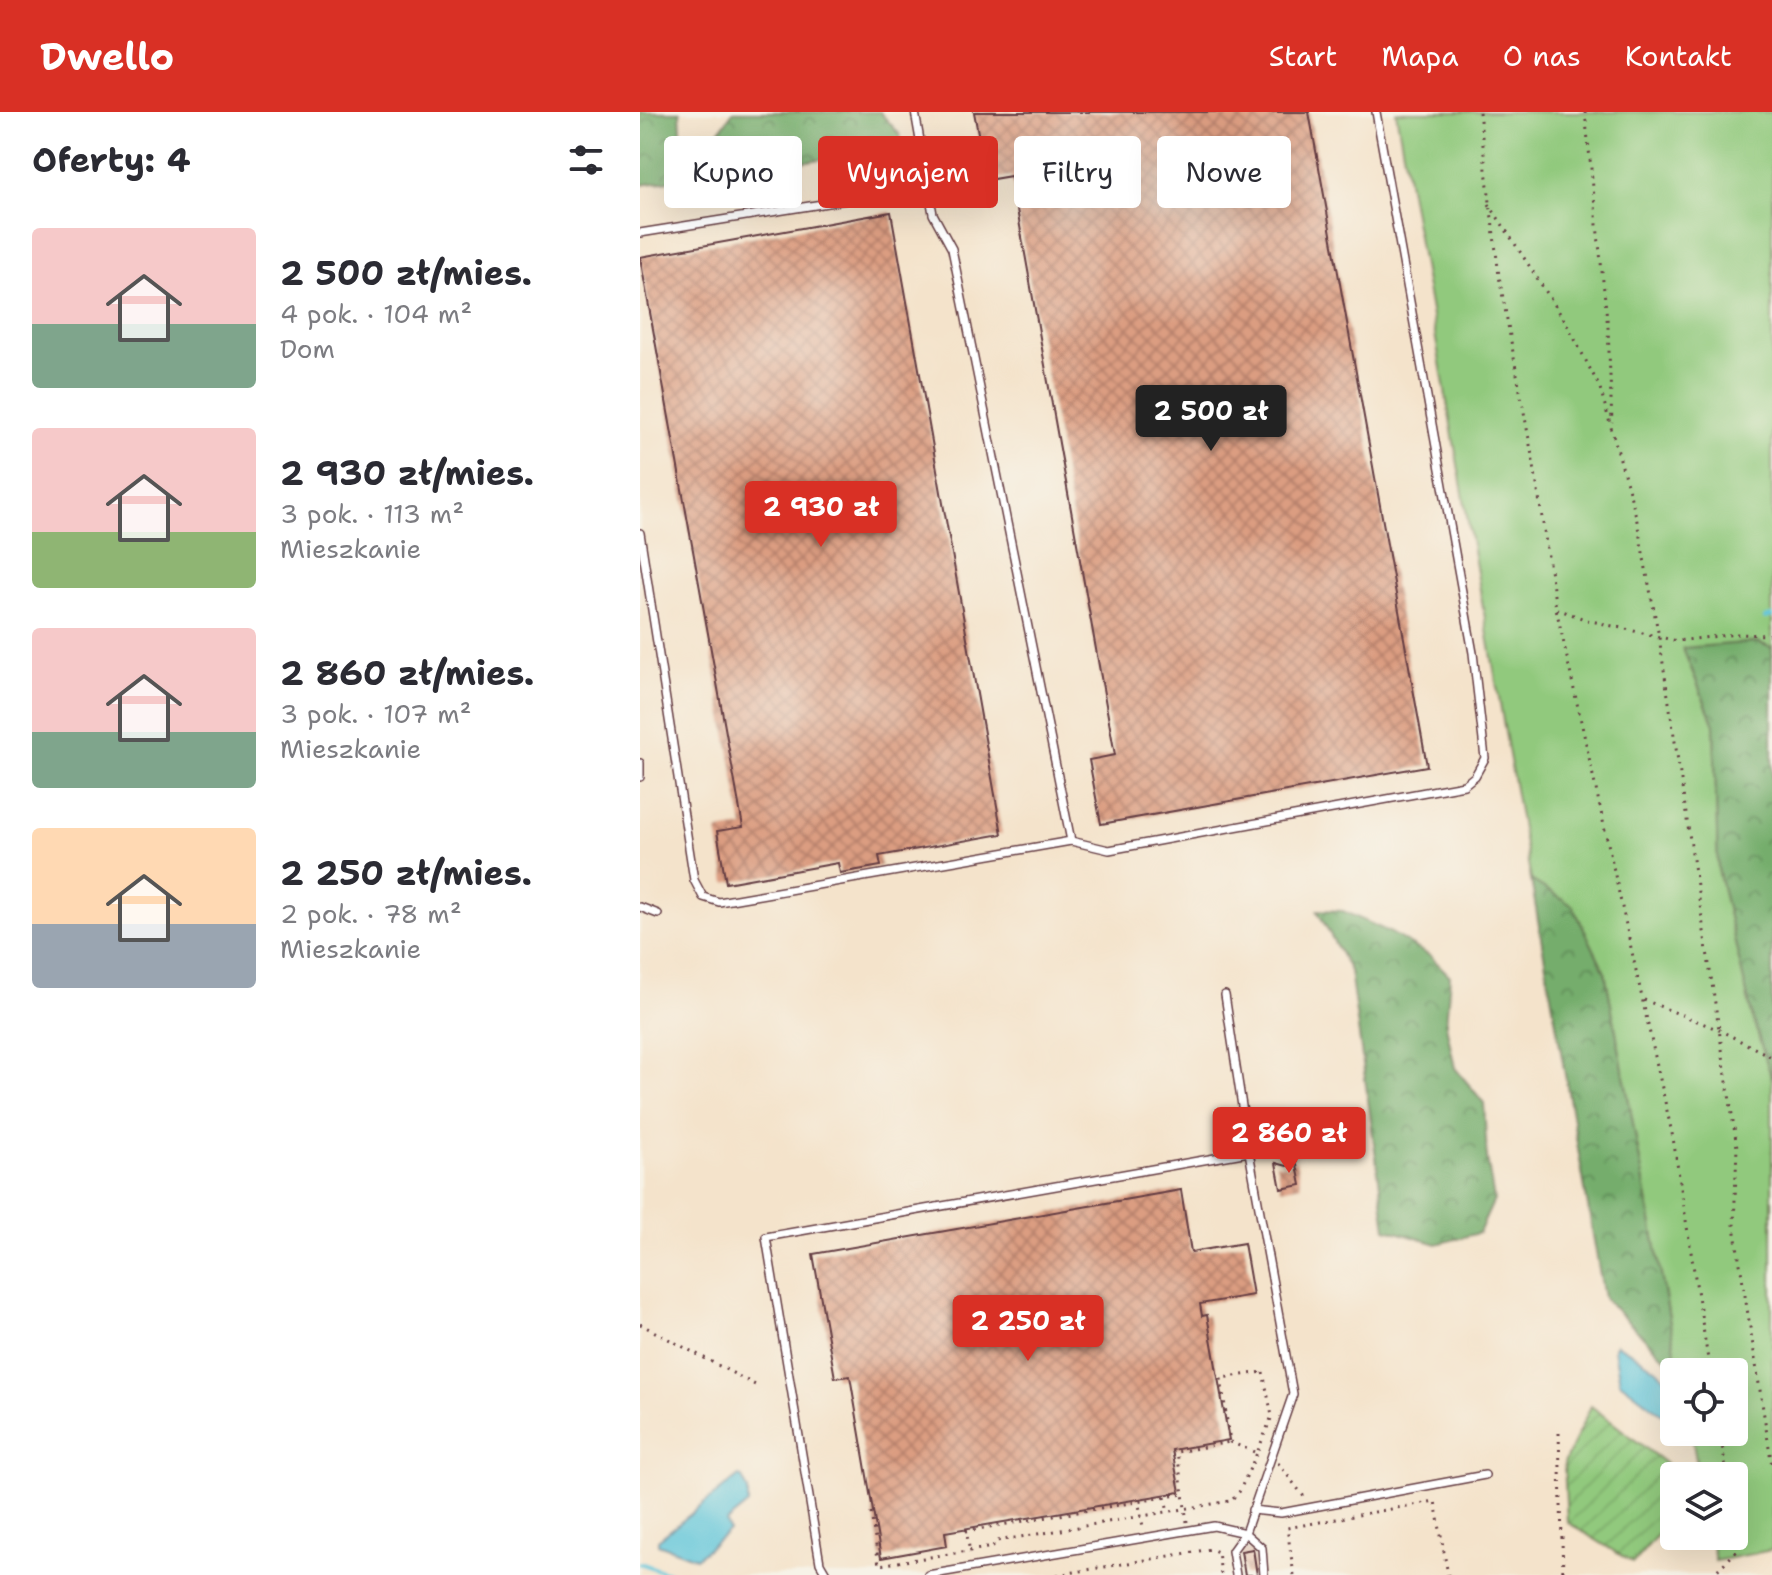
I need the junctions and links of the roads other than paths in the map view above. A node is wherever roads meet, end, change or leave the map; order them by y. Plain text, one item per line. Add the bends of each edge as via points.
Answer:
1 (915, 112) edge
2 (1376, 112) edge
3 (919, 136) edge
4 (818, 205) edge
5 (932, 208) edge
6 (640, 233) edge
7 (640, 533) edge
8 (640, 763) edge
9 (640, 777) edge
10 (1071, 841) junction
11 (640, 907) edge
12 (658, 914) dead end
13 (1225, 995) dead end
14 (1249, 1152) junction
15 (1485, 1475) dead end
16 (1252, 1510) junction
17 (1245, 1533) junction
18 (827, 1575) edge
19 (928, 1575) edge
20 (1236, 1575) edge
21 (1264, 1575) edge

1 - 3 lane
2 - 10 lane via 1473,653 1485,758 1464,785 1109,850
4 - 6 lane
5 - 10 lane via 952,249
7 - 10 lane via 694,880 703,897 719,902
8 - 9 lane
11 - 12 lane
13 - 14 lane
14 - 16 lane via 1293,1394
14 - 18 lane via 766,1237 820,1563
15 - 16 lane via 1281,1513
16 - 17 lane
17 - 19 lane via 1214,1526
17 - 20 lane via 1232,1551
17 - 21 lane via 1262,1548

